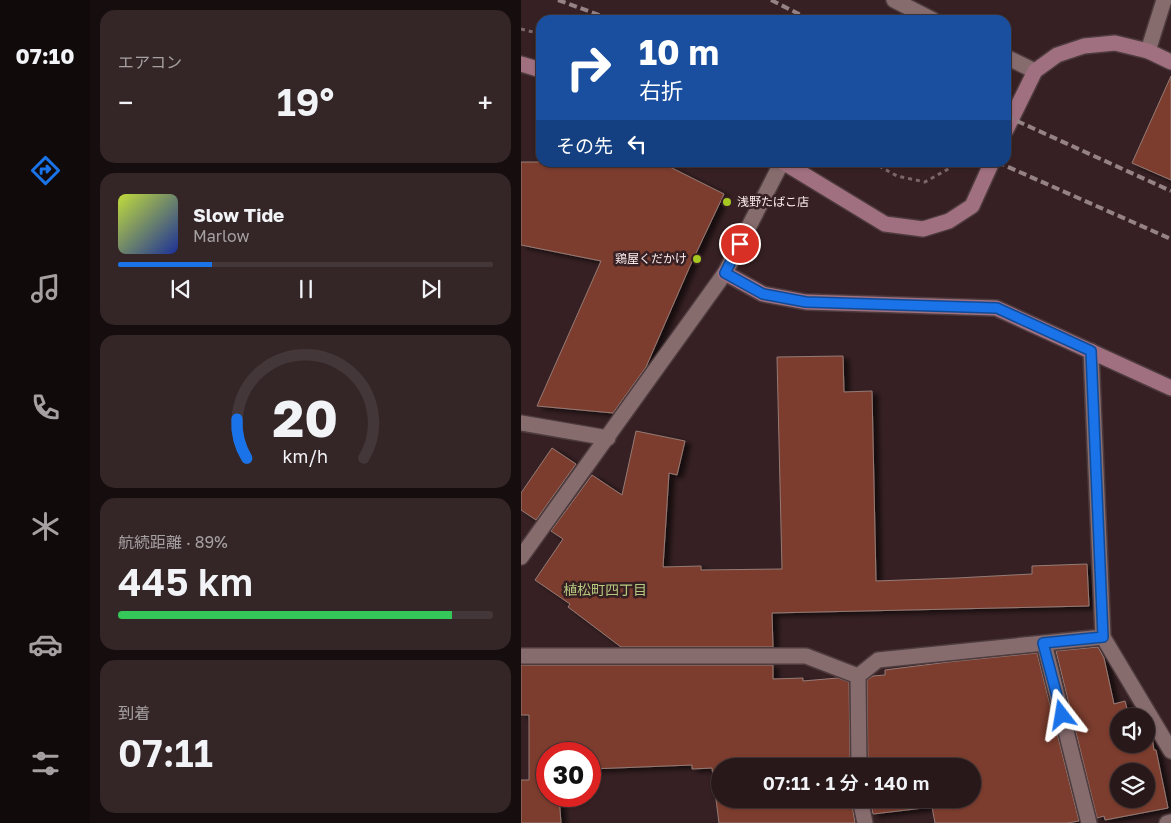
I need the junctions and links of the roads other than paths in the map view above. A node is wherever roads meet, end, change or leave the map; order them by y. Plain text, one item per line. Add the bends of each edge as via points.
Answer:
1 (894, 0) edge
2 (1164, 0) edge
3 (923, 15) edge
4 (1148, 51) junction
5 (1011, 59) edge
6 (1171, 62) edge
7 (521, 64) edge
8 (536, 68) edge
9 (1035, 71) junction
10 (1011, 120) edge
11 (779, 167) edge
12 (790, 167) edge
13 (990, 167) edge
14 (725, 273) junction
15 (1091, 351) junction
16 (1171, 388) edge
17 (521, 423) edge
18 (608, 438) junction
19 (521, 557) edge
20 (1103, 637) junction
21 (1043, 643) junction
22 (521, 656) edge
23 (858, 676) junction
24 (1171, 751) edge
25 (859, 758) edge
26 (862, 808) edge
27 (865, 823) edge
28 (1089, 823) edge

1 - 3 street
2 - 4 street
4 - 6 street
4 - 9 street via 1115,43 1085,46 1057,55
5 - 9 street
7 - 8 street
9 - 10 street
11 - 14 street
12 - 13 street via 885,224 923,229 949,221 972,206
14 - 15 street via 763,294 806,302 997,308
14 - 18 street
15 - 16 street
15 - 20 street
17 - 18 street
18 - 19 street
20 - 21 street
20 - 24 street
21 - 23 street via 878,660
21 - 28 street
22 - 23 street via 807,656
23 - 25 street
26 - 27 street

